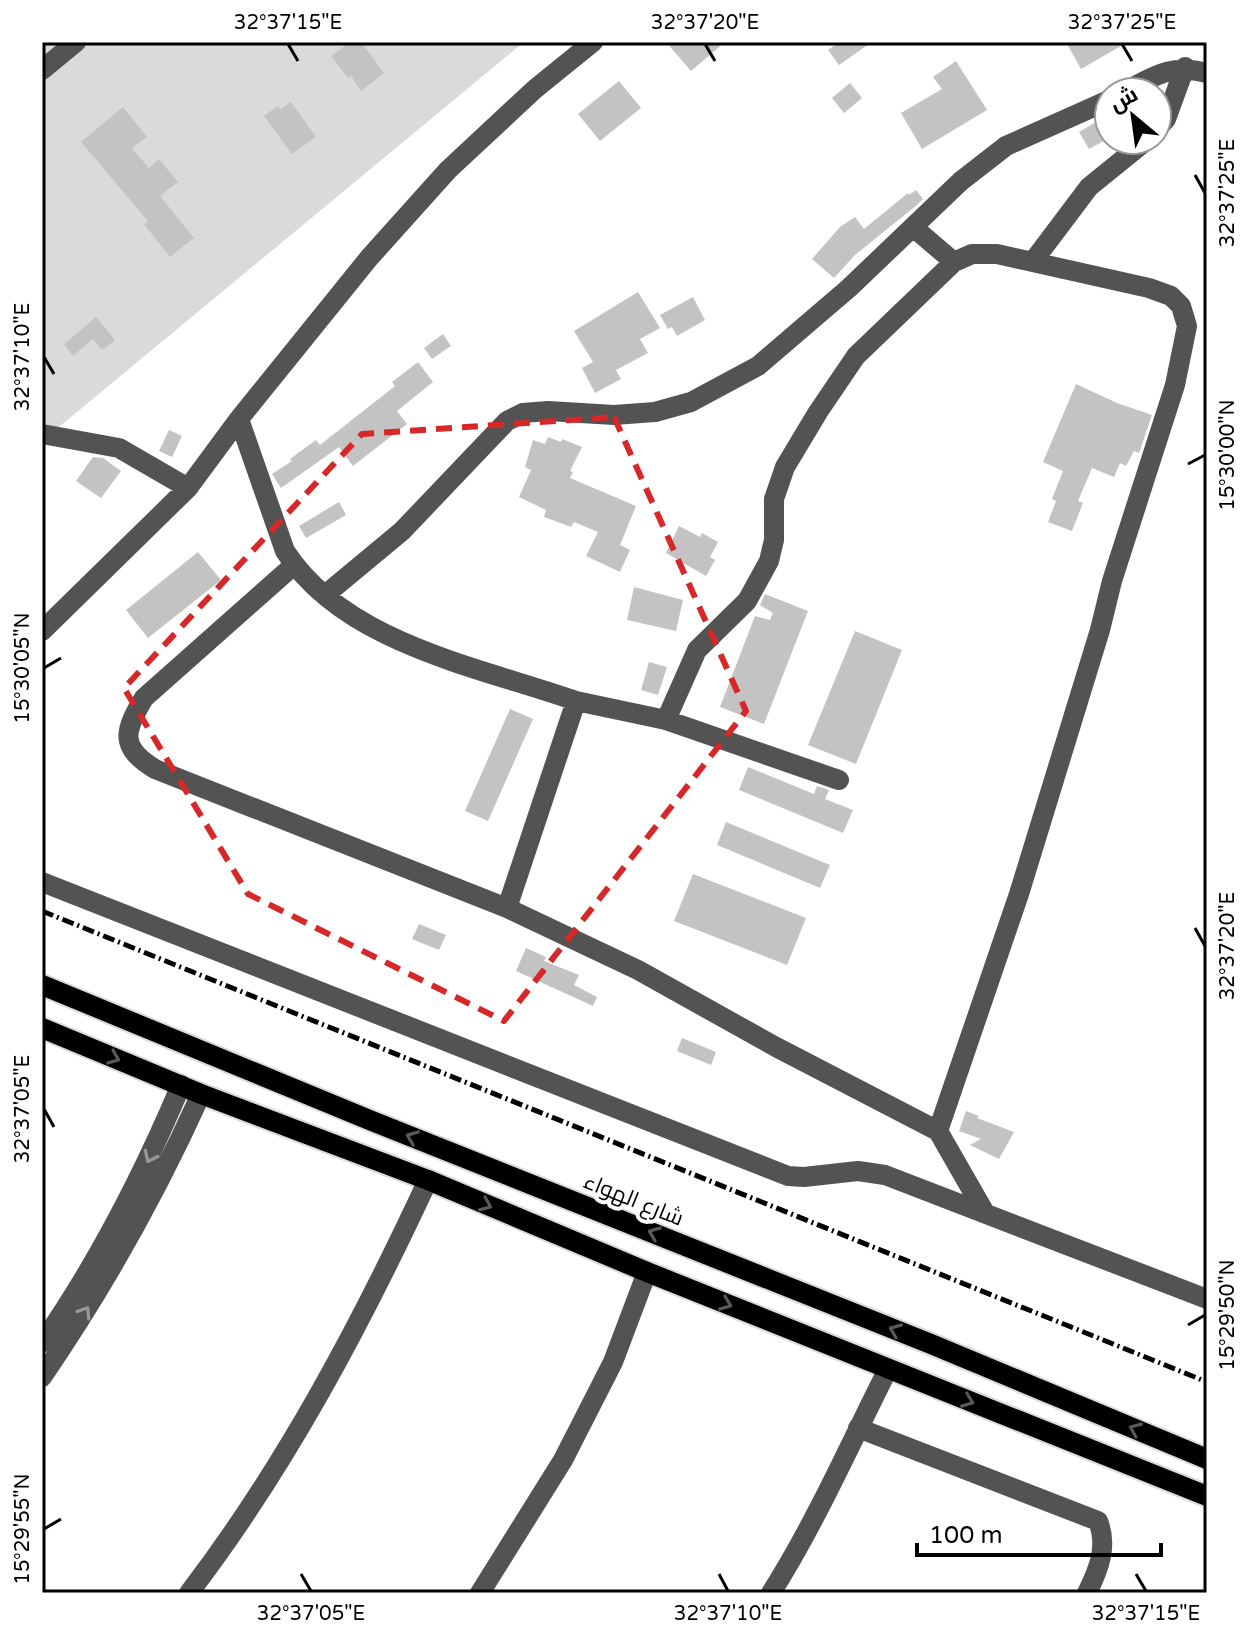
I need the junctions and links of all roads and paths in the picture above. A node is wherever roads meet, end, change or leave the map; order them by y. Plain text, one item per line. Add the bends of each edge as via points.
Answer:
1 (76, 42) edge
2 (593, 42) edge
3 (1185, 67) junction
4 (42, 70) edge
5 (1207, 73) edge
6 (1153, 76) edge
7 (1173, 100) edge
8 (1093, 107) edge
9 (1127, 156) edge
10 (913, 227) junction
11 (1034, 260) junction
12 (954, 262) junction
13 (239, 419) junction
14 (42, 434) edge
15 (188, 488) junction
16 (294, 565) junction
17 (325, 595) junction
18 (42, 631) edge
19 (576, 701) junction
20 (666, 720) junction
21 (839, 780) dead end
22 (42, 882) edge
23 (507, 908) junction
24 (42, 985) edge
25 (42, 1028) edge
26 (181, 1085) junction
27 (201, 1094) junction
28 (938, 1131) junction
29 (428, 1180) junction
30 (985, 1213) junction
31 (647, 1272) junction
32 (1207, 1299) edge
33 (42, 1343) edge
34 (888, 1369) junction
35 (42, 1377) edge
36 (856, 1432) junction
37 (1207, 1459) edge
38 (1207, 1496) edge
39 (189, 1593) edge
40 (480, 1593) edge
41 (771, 1593) edge
42 (787, 1593) edge
43 (1087, 1593) edge

1 - 4 street
2 - 13 street via 448,170
3 - 5 street
3 - 6 street
3 - 7 street
8 - 10 street via 1006,146
9 - 11 street via 1089,187
10 - 12 street
10 - 17 street via 758,366 691,402 614,415 523,413 507,421 402,531
11 - 12 street via 972,254
11 - 28 street via 1171,296 1181,306 1187,326 1175,385 1023,879
12 - 20 street via 856,356 818,412 785,467 774,499 769,561 747,601 697,650
13 - 15 street
13 - 16 street
14 - 15 street via 119,448
15 - 18 street
16 - 17 street
16 - 23 street via 144,698 129,722 128,742 137,758
17 - 19 street via 430,654
19 - 20 street
19 - 23 street
20 - 21 street
22 - 30 street via 788,1176 858,1171 885,1175
23 - 28 street via 638,970
37 -> 24 main road, شارع الهواء
25 -> 26 main road
26 - 27 main road
26 -> 33 street via 129,1199
27 - 29 main road
35 -> 27 street via 146,1209
28 - 30 street
29 -> 31 main road
29 - 39 street via 327,1381
30 - 32 street
31 -> 34 main road
31 - 40 street via 613,1362 569,1448
34 - 36 street
34 -> 38 main road
36 - 41 street
36 - 42 street via 852,1465
36 - 43 street via 1098,1521 1104,1537

